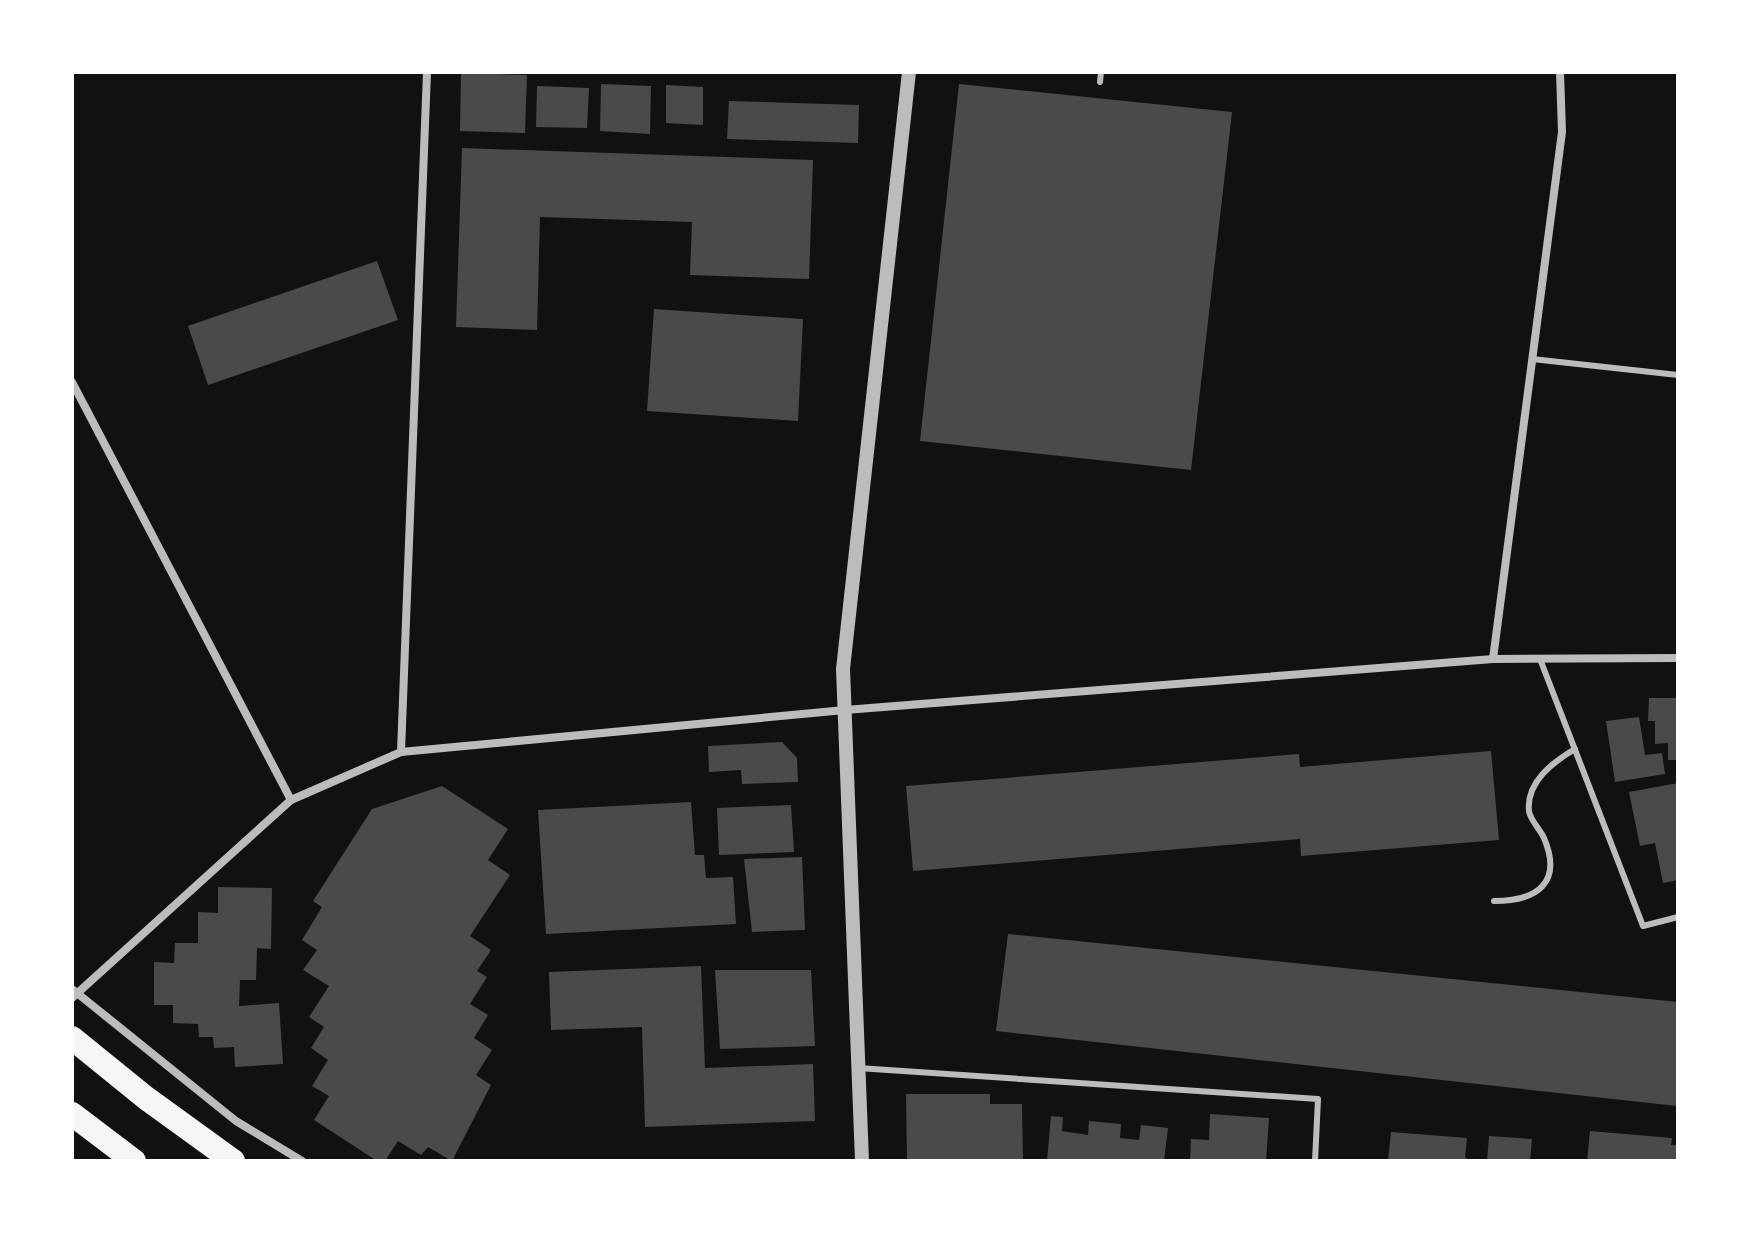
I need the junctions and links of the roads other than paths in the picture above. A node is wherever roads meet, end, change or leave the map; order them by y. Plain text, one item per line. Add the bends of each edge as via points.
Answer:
1 (427, 72) edge
2 (909, 72) edge
3 (1101, 72) edge
4 (1560, 72) edge
5 (1100, 82) dead end
6 (1532, 359) junction
7 (1678, 375) edge
8 (72, 382) edge
9 (1678, 658) edge
10 (1493, 659) junction
11 (1540, 659) junction
12 (845, 710) junction
13 (1575, 749) junction
14 (401, 752) junction
15 (291, 800) junction
16 (1494, 901) dead end
17 (1678, 917) edge
18 (74, 994) edge
19 (72, 1038) edge
20 (858, 1068) junction
21 (72, 1114) edge
22 (134, 1161) edge
23 (233, 1161) edge
24 (302, 1161) edge
25 (862, 1161) edge
26 (1315, 1161) edge

1 - 14 street
2 - 12 street via 843,669
3 - 5 lane
4 - 6 street via 1562,132
6 - 7 lane
6 - 10 street
8 - 15 street
9 - 11 street
10 - 11 street
10 - 12 street
11 - 13 lane
12 - 14 street
12 - 20 street
13 - 16 lane via 1549,764 1532,795 1529,812 1552,859 1550,876 1520,901
13 - 17 lane via 1643,926
14 - 15 street
15 - 18 street
18 - 24 street via 236,1121
19 - 23 highway
20 - 25 street
20 - 26 lane via 1318,1099
21 - 22 highway

